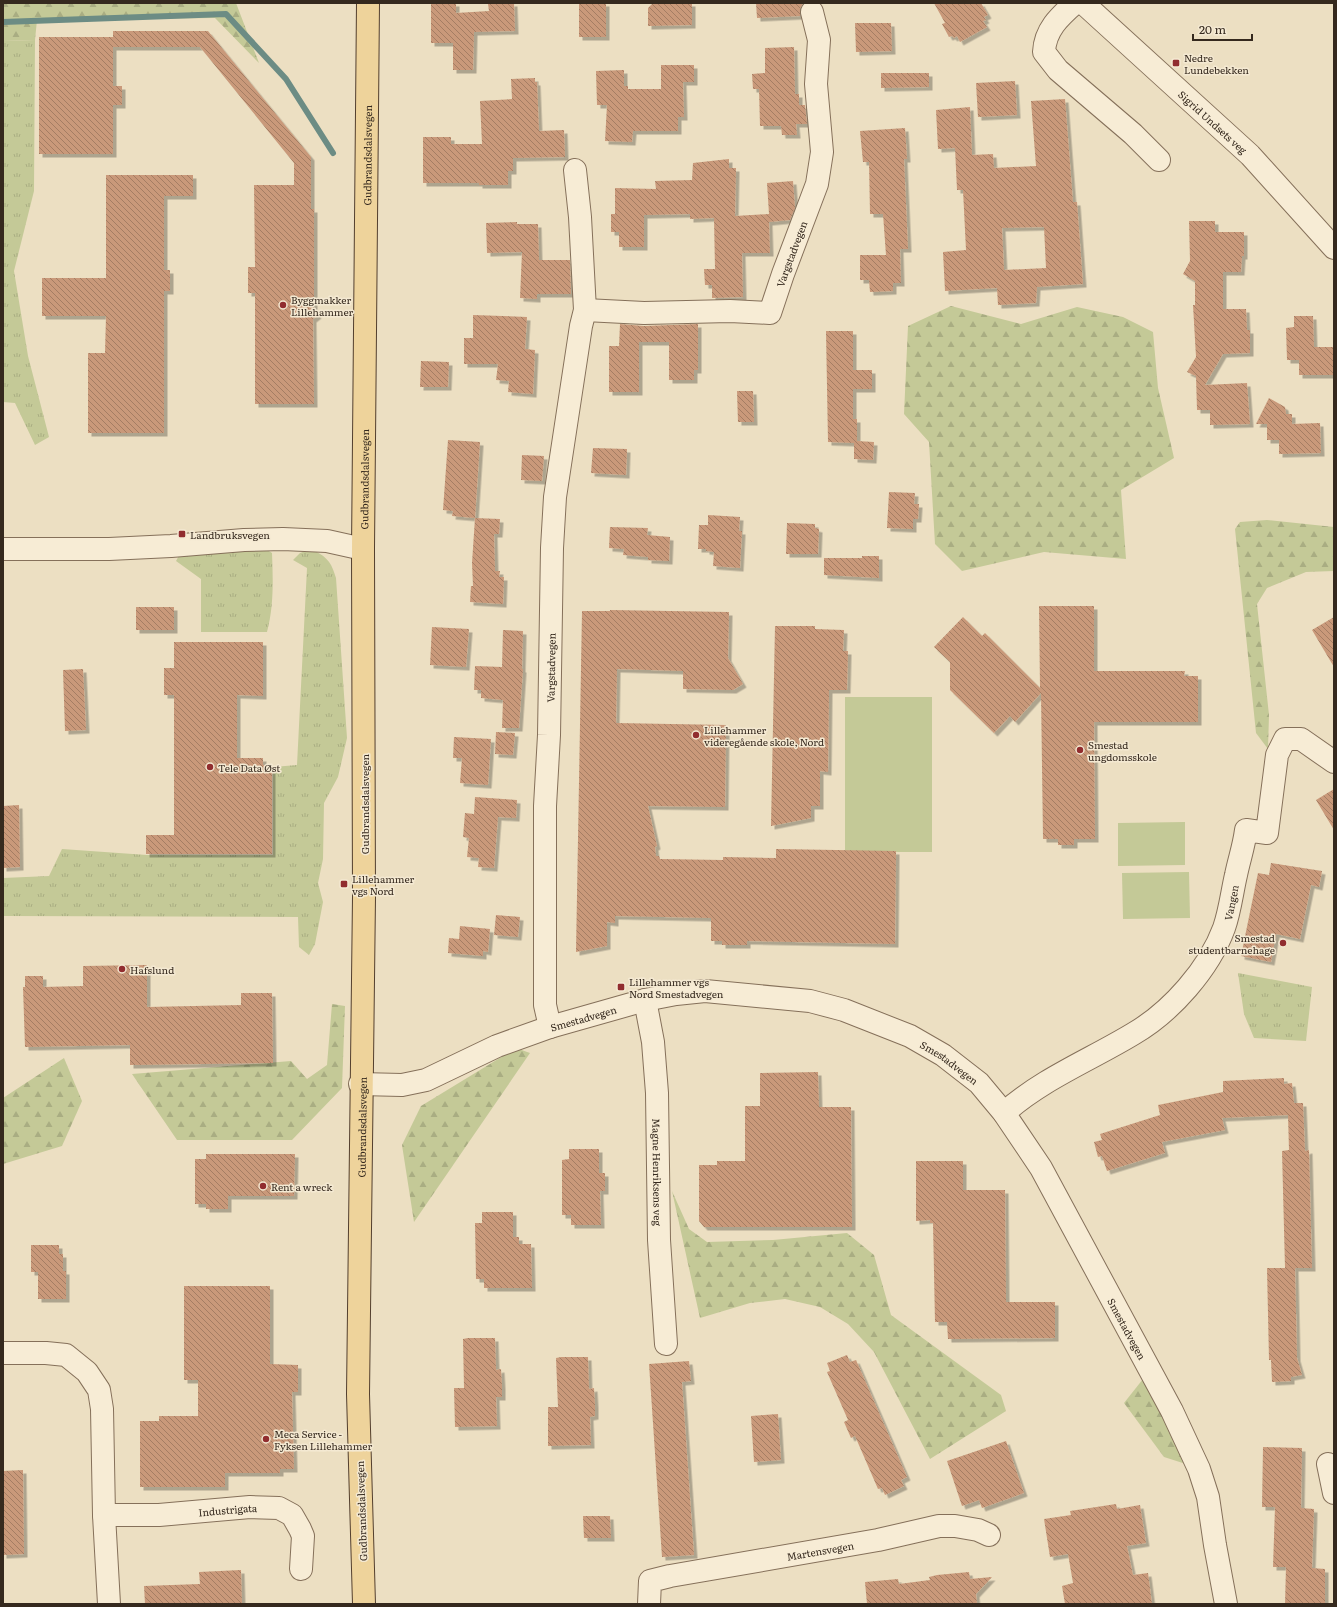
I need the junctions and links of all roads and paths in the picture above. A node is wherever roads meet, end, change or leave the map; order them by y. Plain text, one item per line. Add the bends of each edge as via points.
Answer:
1 (368, 3) edge
2 (1075, 3) edge
3 (1083, 3) edge
4 (812, 12) dead end
5 (1159, 160) dead end
6 (575, 170) dead end
7 (1334, 248) edge
8 (585, 310) junction
9 (3, 549) edge
10 (363, 550) junction
11 (1334, 762) edge
12 (645, 1000) junction
13 (550, 1027) junction
14 (360, 1084) junction
15 (1004, 1113) junction
16 (666, 1344) dead end
17 (3, 1353) edge
18 (1328, 1464) dead end
19 (1334, 1493) edge
20 (104, 1515) junction
21 (989, 1535) dead end
22 (301, 1569) dead end
23 (109, 1604) edge
24 (364, 1604) edge
25 (649, 1604) edge
26 (1226, 1604) edge

1 - 10 main road, Gudbrandsdalsvegen
2 - 5 street via 1051,27 1044,40 1044,52 1058,70 1133,134
3 - 7 street, Sigrid Undsets veg via 1250,155
4 - 8 street, Vargstadvegen via 819,40 816,84 822,152 817,184 770,313 644,313
6 - 8 street, Vargstadvegen
8 - 13 street, Vargstadvegen via 555,497 552,548 549,735 545,806 545,1005
9 - 10 street via 115,549 283,539 327,541
10 - 14 main road, Gudbrandsdalsvegen via 364,897
11 - 15 street, Vangen via 1301,740 1284,739 1277,755 1267,833 1246,830 1224,927 1203,969 1181,995 1150,1023 1040,1086
12 - 13 street, Smestadvegen
12 - 15 street, Smestadvegen via 705,991 810,1001 844,1010 910,1036 943,1055 979,1083
12 - 16 street, Magne Henriksens veg via 653,1042 657,1093 659,1240
13 - 14 street, Smestadvegen via 497,1046 426,1080 402,1085
14 - 24 main road, Gudbrandsdalsvegen via 358,1394
15 - 26 street, Smestadvegen via 1041,1168 1172,1411 1199,1469 1208,1497
17 - 20 street via 66,1355 87,1372 99,1390 102,1409
18 - 19 street
20 - 22 street, Industrigata via 159,1515 279,1508 292,1515 300,1529
20 - 23 street
21 - 25 street, Martensvegen via 978,1530 938,1526 878,1540 678,1575 650,1581

